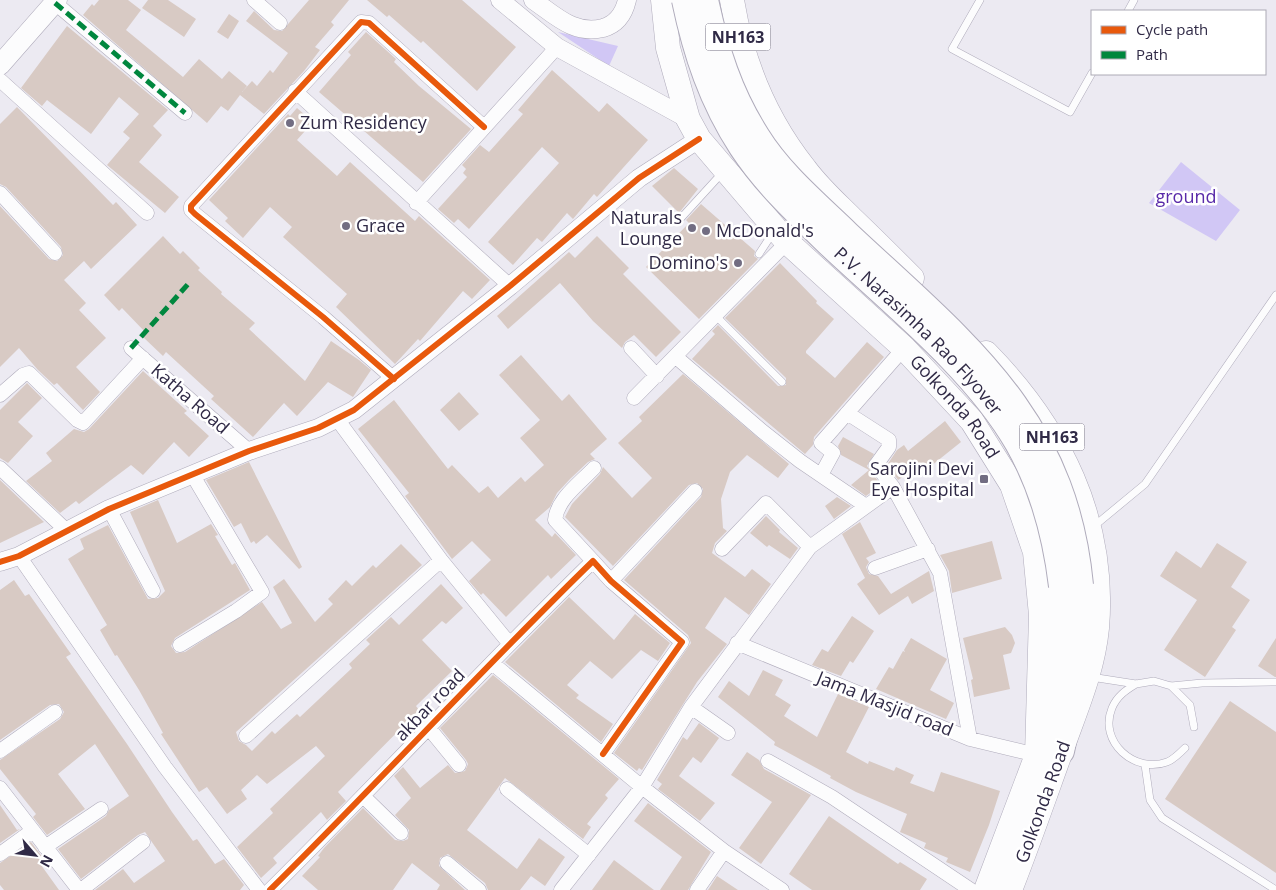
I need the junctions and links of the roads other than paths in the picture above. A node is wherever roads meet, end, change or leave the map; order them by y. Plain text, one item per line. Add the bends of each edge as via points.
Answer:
1 (254, 0) edge
2 (500, 0) edge
3 (533, 0) edge
4 (627, 0) edge
5 (663, 0) edge
6 (685, 0) edge
7 (705, 0) edge
8 (732, 0) edge
9 (980, 0) edge
10 (56, 1) edge
11 (280, 23) dead end
12 (557, 47) junction
13 (0, 65) edge
14 (1091, 75) edge
15 (0, 80) edge
16 (295, 91) junction
17 (185, 113) dead end
18 (484, 127) junction
19 (694, 129) junction
20 (725, 170) junction
21 (0, 193) edge
22 (831, 198) junction
23 (416, 203) junction
24 (147, 213) dead end
25 (681, 218) dead end
26 (852, 218) junction
27 (781, 235) junction
28 (55, 253) dead end
29 (759, 254) dead end
30 (808, 261) junction
31 (510, 286) junction
32 (1276, 295) edge
33 (716, 316) junction
34 (131, 348) dead end
35 (631, 348) dead end
36 (904, 348) junction
37 (676, 357) junction
38 (143, 358) junction
39 (657, 376) junction
40 (394, 379) junction
41 (782, 382) dead end
42 (0, 395) edge
43 (634, 398) dead end
44 (847, 414) junction
45 (337, 419) junction
46 (249, 451) junction
47 (0, 468) edge
48 (594, 468) dead end
49 (192, 474) junction
50 (821, 475) junction
51 (893, 487) junction
52 (695, 491) dead end
53 (866, 506) junction
54 (108, 509) junction
55 (1090, 529) junction
56 (67, 531) junction
57 (810, 548) junction
58 (722, 549) dead end
59 (928, 549) junction
60 (19, 556) junction
61 (441, 560) junction
62 (593, 561) junction
63 (0, 562) edge
64 (874, 568) dead end
65 (611, 581) junction
66 (1071, 586) junction
67 (153, 591) dead end
68 (737, 642) junction
69 (509, 643) junction
70 (180, 646) dead end
71 (492, 663) junction
72 (1088, 676) junction
73 (1276, 682) edge
74 (1136, 684) junction
75 (1171, 686) junction
76 (691, 707) junction
77 (55, 712) dead end
78 (428, 727) junction
79 (1194, 727) dead end
80 (728, 734) dead end
81 (246, 736) dead end
82 (970, 738) junction
83 (1186, 748) dead end
84 (0, 751) edge
85 (1048, 753) junction
86 (602, 754) junction
87 (768, 761) dead end
88 (459, 765) dead end
89 (1145, 765) junction
90 (642, 787) junction
91 (0, 788) edge
92 (507, 789) dead end
93 (364, 797) junction
94 (101, 809) dead end
95 (32, 830) junction
96 (401, 833) dead end
97 (143, 842) dead end
98 (45, 847) junction
99 (724, 851) junction
100 (0, 854) edge
101 (589, 855) junction
102 (448, 863) dead end
103 (80, 890) edge
104 (259, 890) edge
105 (270, 890) edge
106 (479, 890) edge
107 (561, 890) edge
108 (697, 890) edge
109 (782, 890) edge
110 (971, 890) edge
111 (986, 890) edge
112 (1010, 890) edge
113 (1276, 890) edge

1 - 11 street
2 - 12 street
3 - 4 street via 569,25 589,31 612,26 624,11
5 - 19 highway, Golkonda Road / NH163 via 668,48
6 - 66 highway, P.V. Narasimha Rao Flyover, bridge via 706,77 723,115 758,169 798,213 970,379 1018,442 1048,512
7 - 66 highway, P.V. Narasimha Rao Flyover, bridge via 723,71 738,106 758,139 810,199 956,337 1013,400 1052,467 1063,499 1077,550
8 - 22 highway, Golkonda Road / NH163 via 750,73 772,120 804,169
9 - 14 lane via 952,49 1070,112
10 - 13 main road
10 - 17 street
12 - 18 street
12 - 19 street
15 - 24 street
16 - 18 street via 365,21
16 - 23 street
16 - 40 street via 191,206 191,210
18 - 23 street
19 - 20 highway, Golkonda Road / NH163
19 - 31 street
20 - 25 lane
20 - 27 highway, Golkonda Road / NH163
21 - 28 street
22 - 26 highway, Golkonda Road / NH163
22 - 27 street
23 - 31 street
26 - 30 highway
26 - 55 highway, Golkonda Road / NH163 via 1015,382 1049,432 1082,499
27 - 29 lane
27 - 30 highway, Golkonda Road / NH163
27 - 33 street
30 - 36 highway, Golkonda Road / NH163
31 - 40 street
32 - 55 lane via 1145,484
33 - 37 street
33 - 41 lane
34 - 38 street, Katha Road
35 - 39 street
36 - 44 street
36 - 85 highway, Golkonda Road / NH163 via 972,421 1012,486 1035,552
37 - 39 street
37 - 50 street via 762,431
38 - 42 street via 83,423 76,420 29,373
38 - 46 street, Katha Road
39 - 43 street
40 - 45 street
44 - 50 street via 821,443 833,454
44 - 51 street via 889,440 889,447 876,465
45 - 46 street
45 - 61 street
46 - 49 street
47 - 56 street
48 - 62 street via 556,511 556,520
49 - 54 street
49 - 70 street via 262,592
50 - 53 street
51 - 53 street
51 - 59 street
52 - 65 street
53 - 57 street
54 - 56 street
54 - 67 street
55 - 72 highway, Golkonda Road / NH163 via 1096,577 1097,628
56 - 60 street
57 - 58 street via 766,503
57 - 68 street
59 - 64 street
59 - 82 street via 940,573
60 - 63 street
60 - 104 street via 165,767
61 - 69 street
61 - 81 street
62 - 65 street
62 - 69 street, akbar road
65 - 86 street via 682,642
66 - 85 highway, P.V. Narasimha Rao Flyover via 1082,622 1078,660
68 - 76 street
68 - 82 street, Jama Masjid road
69 - 71 street, akbar road
71 - 78 street, akbar road
71 - 86 street
72 - 74 lane
72 - 85 highway, Golkonda Road / NH163
73 - 75 lane
74 - 75 lane via 1154,681
74 - 89 lane via 1122,693 1112,708 1109,726 1114,743 1127,758
75 - 79 lane via 1190,705
76 - 80 street
76 - 90 street
77 - 84 street
78 - 88 street
78 - 93 street, akbar road
82 - 85 street, Jama Masjid road
83 - 89 lane via 1168,762
85 - 111 highway, Golkonda Road / NH163
85 - 112 highway, Golkonda Road / NH163 via 1038,820
86 - 90 street
87 - 110 street via 832,798
89 - 113 lane via 1150,800 1162,818
90 - 99 street
90 - 101 street
91 - 95 street
92 - 101 street
93 - 96 street
93 - 105 street, akbar road
94 - 98 street
95 - 98 street
95 - 100 street
97 - 103 street
98 - 103 street
99 - 108 street
99 - 109 street
101 - 107 street
102 - 106 street

